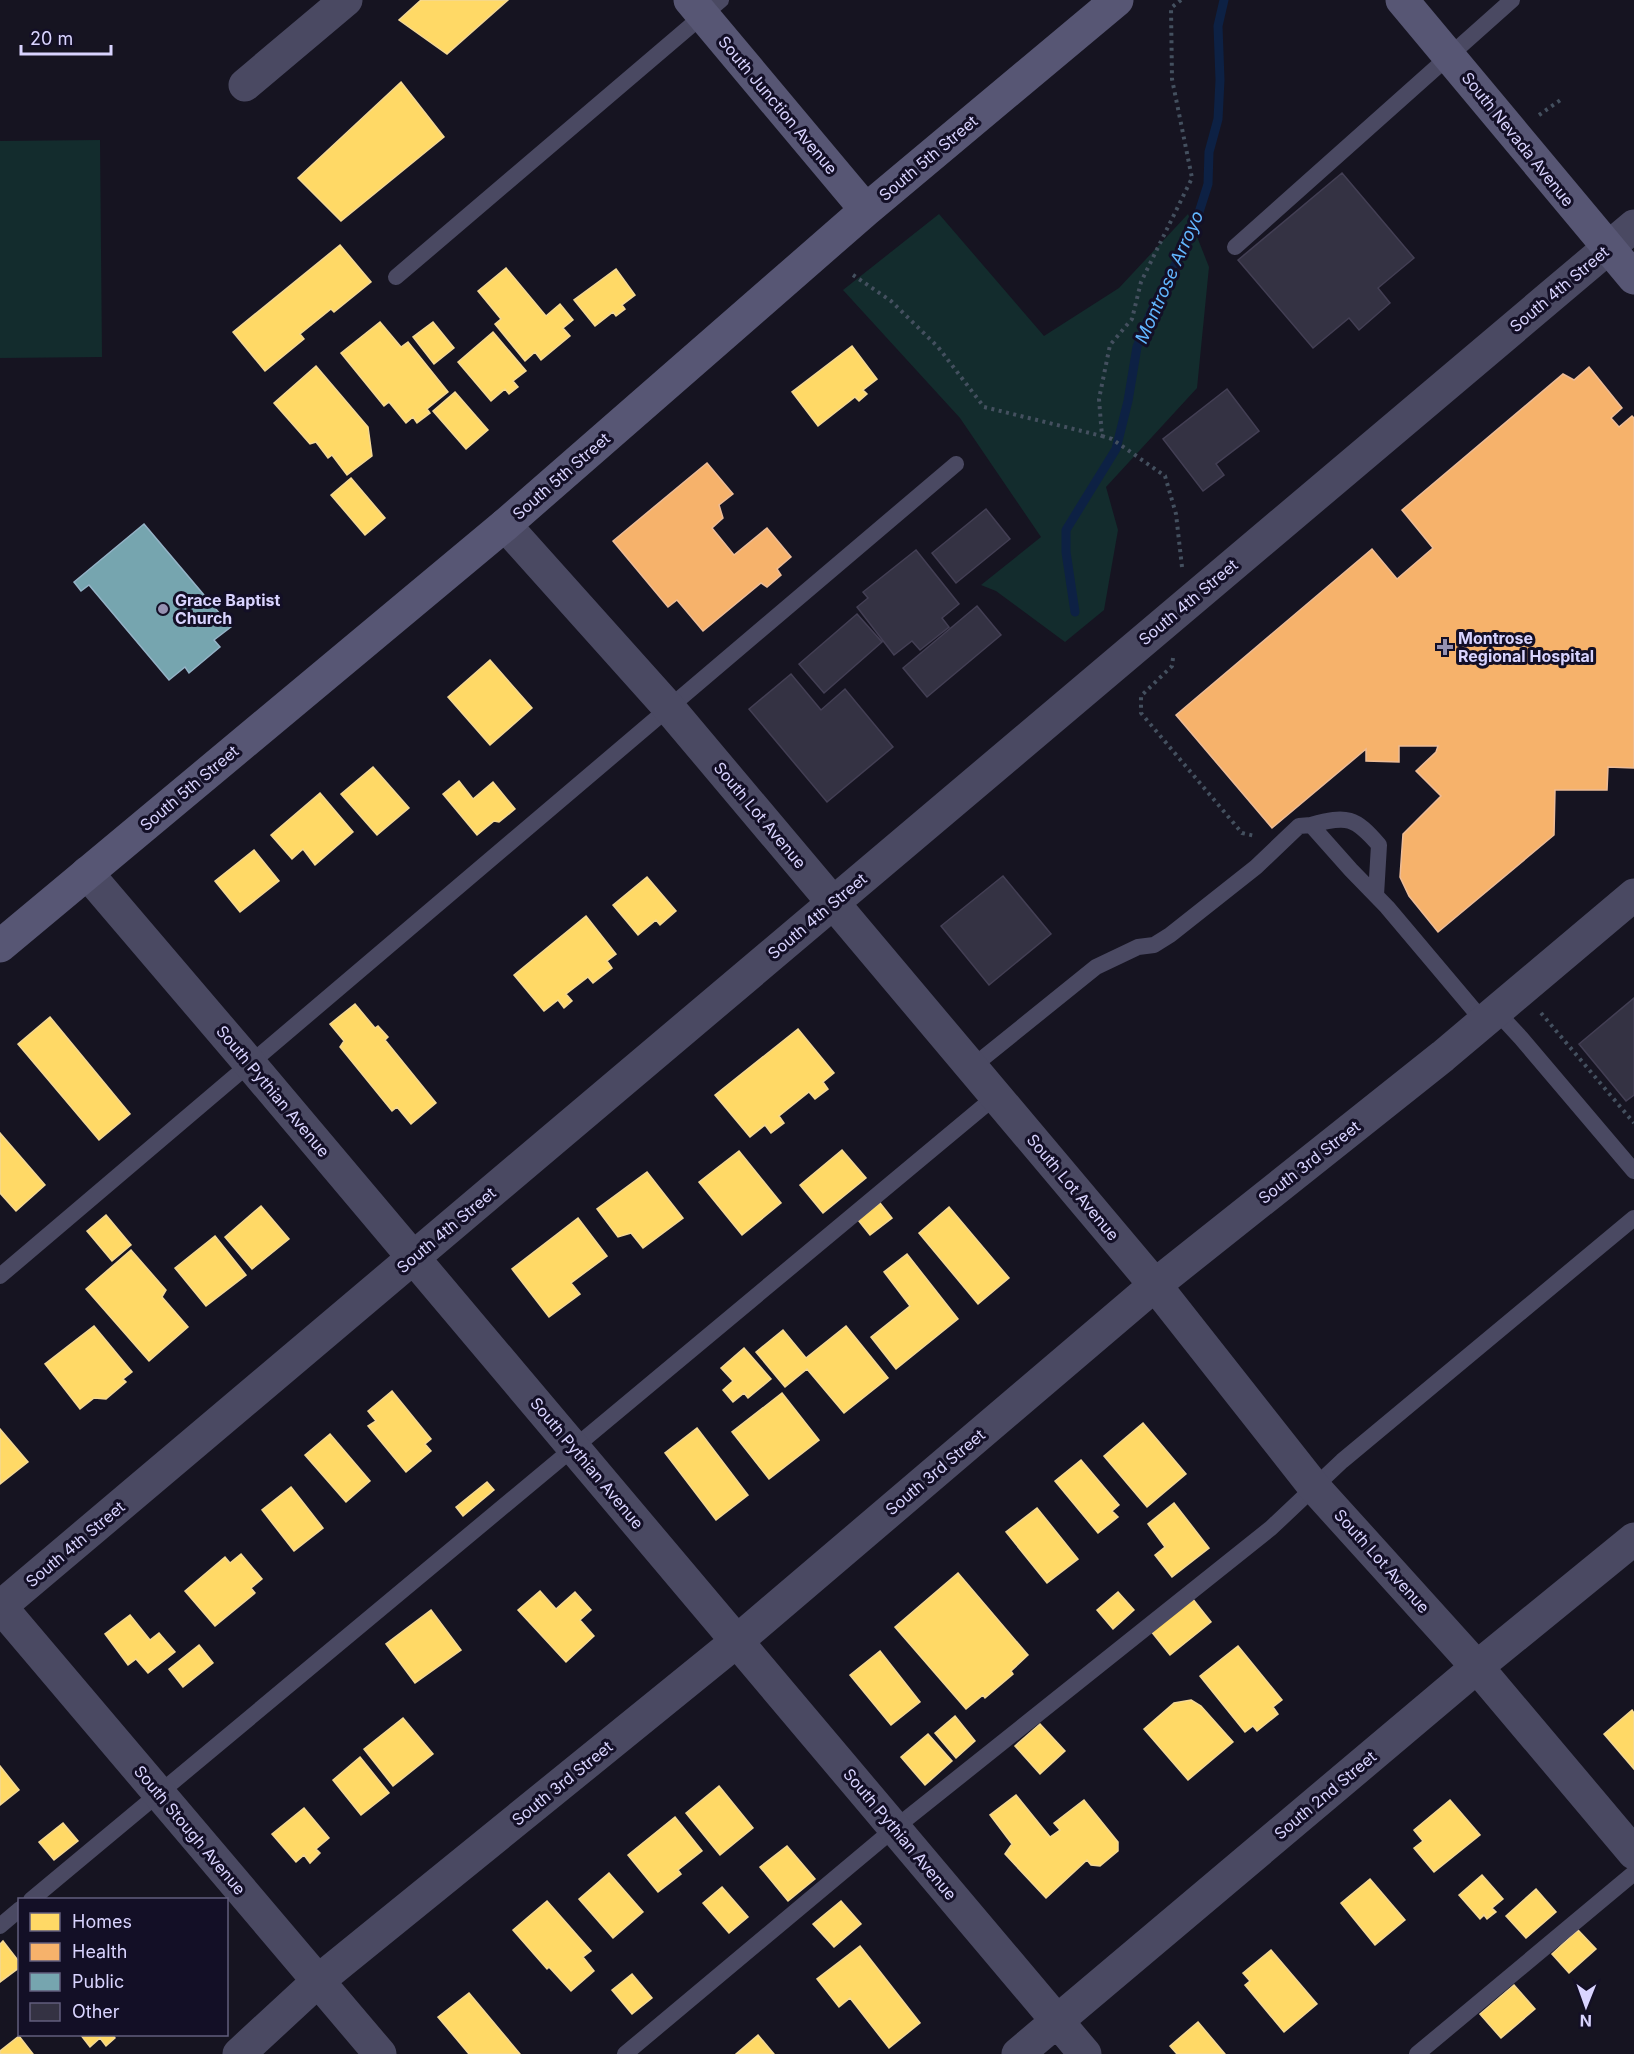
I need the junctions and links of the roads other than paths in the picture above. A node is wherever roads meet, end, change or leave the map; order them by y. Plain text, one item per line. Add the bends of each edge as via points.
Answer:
1 (346, 0) edge
2 (1117, 0) edge
3 (1402, 0) edge
4 (1512, 0) edge
5 (704, 5) edge
6 (1449, 55) junction
7 (245, 85) dead end
8 (866, 210) junction
9 (1634, 226) edge
10 (1235, 247) dead end
11 (1607, 248) junction
12 (396, 277) dead end
13 (1634, 278) edge
14 (956, 464) dead end
15 (505, 525) junction
16 (669, 708) junction
17 (1311, 825) junction
18 (87, 873) junction
19 (1376, 895) junction
20 (1634, 895) edge
21 (833, 902) junction
22 (0, 946) edge
23 (1490, 1017) junction
24 (250, 1064) junction
25 (972, 1067) junction
26 (996, 1096) junction
27 (1634, 1171) edge
28 (1634, 1218) edge
29 (414, 1257) junction
30 (0, 1276) edge
31 (1155, 1285) junction
32 (574, 1447) junction
33 (1315, 1488) junction
34 (1634, 1539) edge
35 (0, 1606) edge
36 (737, 1641) junction
37 (1477, 1667) junction
38 (159, 1793) junction
39 (895, 1828) junction
40 (1634, 1853) edge
41 (1634, 1873) edge
42 (32, 1898) edge
43 (18, 1911) edge
44 (0, 1926) edge
45 (318, 1981) junction
46 (1058, 2021) junction
47 (239, 2054) edge
48 (380, 2054) edge
49 (625, 2054) edge
50 (1018, 2054) edge
51 (1085, 2054) edge
52 (1417, 2054) edge

1 - 7 street
2 - 8 street, South 5th Street
3 - 6 street, South Nevada Avenue
4 - 6 lane
5 - 8 street, South Junction Avenue
5 - 12 lane
6 - 10 lane
6 - 11 street, South Nevada Avenue
8 - 15 street, South 5th Street
9 - 11 street, South 4th Street
11 - 13 street, South Nevada Avenue
11 - 21 street, South 4th Street
14 - 16 lane
15 - 16 street, South Lot Avenue
15 - 18 street, South 5th Street
16 - 21 street, South Lot Avenue
16 - 24 lane
17 - 19 lane
17 - 19 lane via 1348,819 1364,828 1379,845
17 - 25 lane via 1299,826 1241,880 1170,935 1096,967
18 - 22 street, South 5th Street
18 - 24 street, South Pythian Avenue
19 - 23 lane via 1468,1001
20 - 23 street, South 3rd Street
21 - 25 street, South Lot Avenue
21 - 29 street, South 4th Street
23 - 27 lane via 1521,1038
23 - 31 street, South 3rd Street
24 - 29 street, South Pythian Avenue
24 - 30 lane
25 - 26 street, South Lot Avenue
26 - 31 street, South Lot Avenue
26 - 32 lane
28 - 33 lane
29 - 32 street, South Pythian Avenue
29 - 35 street, South 4th Street
31 - 33 street, South Lot Avenue
31 - 36 street, South 3rd Street
32 - 36 street, South Pythian Avenue
32 - 38 lane
33 - 37 street, South Lot Avenue
33 - 39 lane via 1271,1528
34 - 37 street, South 2nd Street
35 - 38 street, South Stough Avenue
36 - 39 street, South Pythian Avenue
36 - 45 street, South 3rd Street
37 - 40 street, South Lot Avenue
37 - 46 street, South 2nd Street
38 - 42 lane
38 - 45 street, South Stough Avenue
39 - 46 street, South Pythian Avenue
39 - 49 lane
41 - 52 lane
43 - 44 lane
45 - 47 street, South 3rd Street
45 - 48 street, South Stough Avenue
46 - 50 street, South 2nd Street
46 - 51 street, South Pythian Avenue

